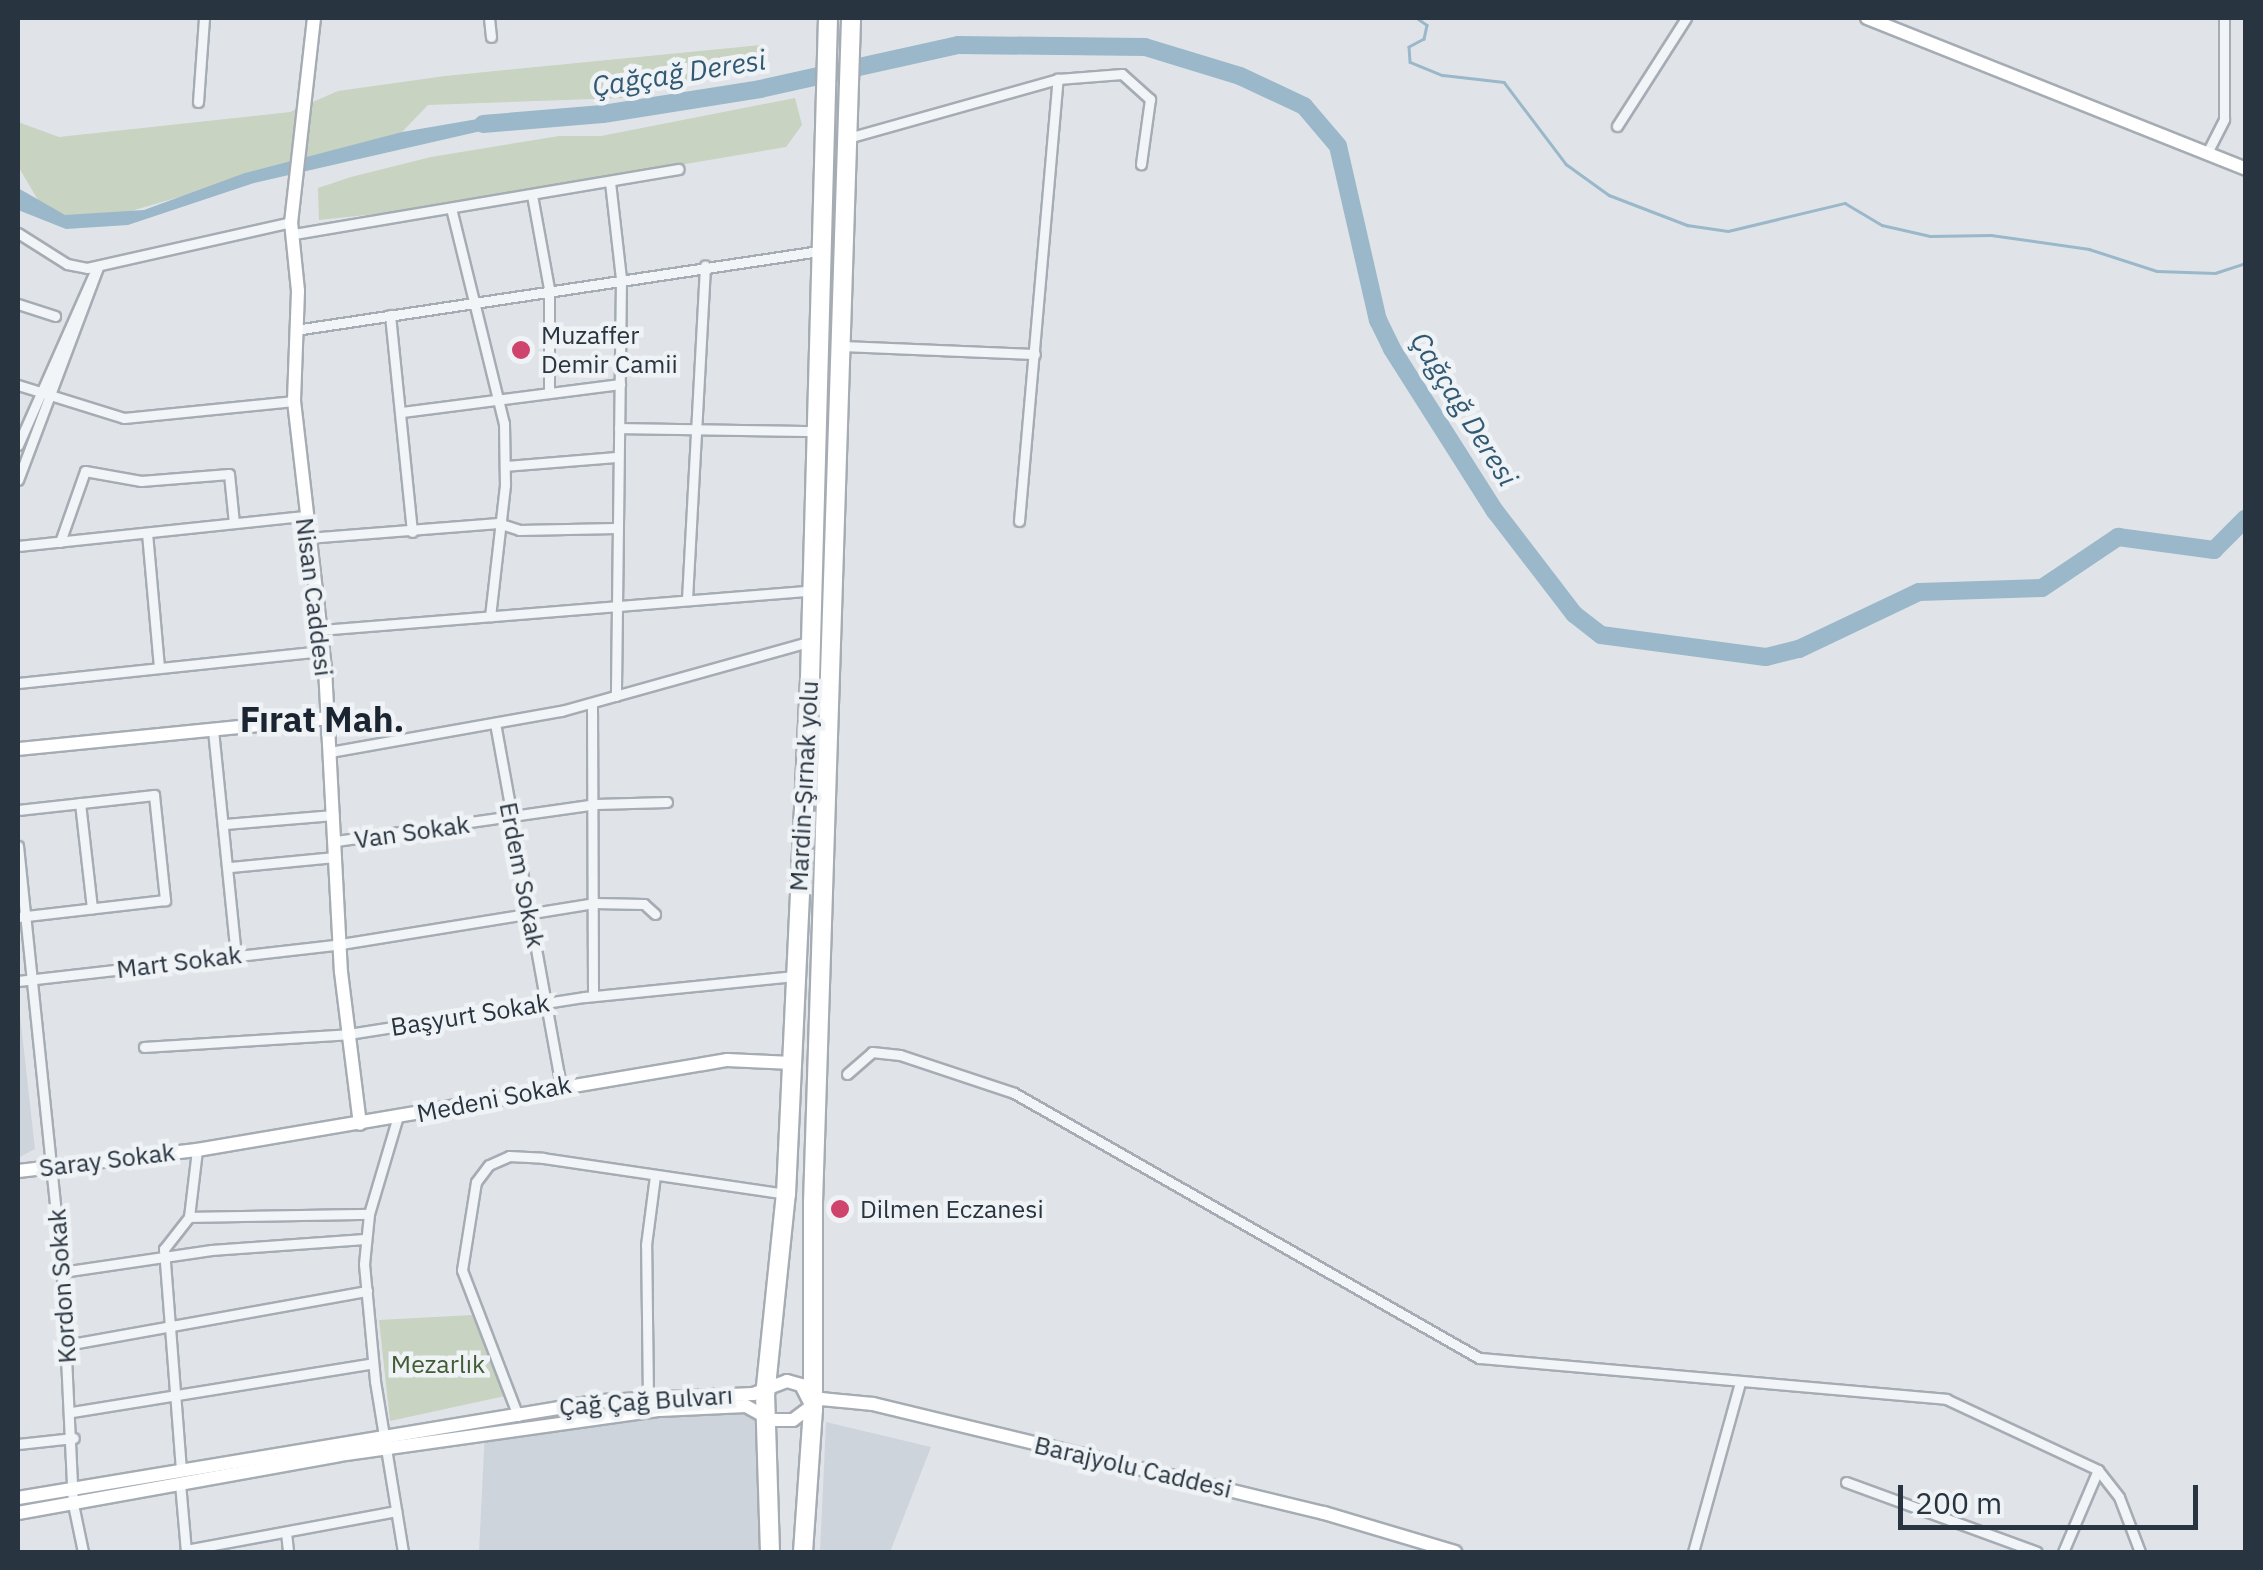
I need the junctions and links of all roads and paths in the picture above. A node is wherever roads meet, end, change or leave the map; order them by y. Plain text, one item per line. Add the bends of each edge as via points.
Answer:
1 (204, 18) edge
2 (314, 18) edge
3 (489, 18) edge
4 (1686, 18) edge
5 (1866, 18) edge
6 (2224, 18) edge
7 (828, 24) edge
8 (850, 24) edge
9 (491, 37) dead end
10 (1058, 79) junction
11 (198, 102) dead end
12 (1617, 126) dead end
13 (845, 138) junction
14 (2206, 153) junction
15 (1142, 164) dead end
16 (2246, 168) edge
17 (680, 169) dead end
18 (610, 182) junction
19 (532, 195) junction
20 (451, 208) junction
21 (292, 228) junction
22 (18, 233) edge
23 (819, 250) junction
24 (705, 266) junction
25 (98, 267) junction
26 (621, 278) junction
27 (550, 289) junction
28 (478, 303) junction
29 (18, 304) edge
30 (390, 315) junction
31 (55, 316) dead end
32 (295, 330) junction
33 (841, 346) junction
34 (1035, 354) junction
35 (620, 384) junction
36 (18, 385) edge
37 (40, 392) junction
38 (549, 392) junction
39 (51, 396) junction
40 (501, 397) junction
41 (294, 400) junction
42 (402, 412) junction
43 (618, 428) junction
44 (816, 430) junction
45 (696, 432) junction
46 (18, 445) edge
47 (618, 457) junction
48 (505, 466) junction
49 (18, 480) edge
50 (304, 516) junction
51 (1019, 521) dead end
52 (234, 523) junction
53 (498, 523) junction
54 (616, 528) junction
55 (412, 532) junction
56 (147, 533) junction
57 (307, 538) junction
58 (60, 542) junction
59 (18, 546) edge
60 (813, 590) junction
61 (687, 599) junction
62 (614, 604) junction
63 (490, 616) junction
64 (320, 630) junction
65 (811, 642) junction
66 (322, 650) junction
67 (159, 667) junction
68 (18, 683) edge
69 (616, 696) junction
70 (592, 703) junction
71 (328, 718) junction
72 (495, 723) junction
73 (213, 730) junction
74 (18, 749) edge
75 (330, 752) junction
76 (668, 802) dead end
77 (80, 803) junction
78 (596, 804) junction
79 (18, 810) edge
80 (334, 815) junction
81 (511, 817) junction
82 (225, 824) junction
83 (336, 841) junction
84 (18, 846) edge
85 (336, 857) junction
86 (230, 867) junction
87 (594, 902) junction
88 (92, 908) junction
89 (529, 912) junction
90 (655, 914) dead end
91 (21, 916) edge
92 (341, 944) junction
93 (236, 955) junction
94 (795, 976) junction
95 (33, 980) junction
96 (18, 981) edge
97 (592, 996) junction
98 (546, 1004) junction
99 (348, 1034) junction
100 (144, 1047) dead end
101 (792, 1063) junction
102 (847, 1074) dead end
103 (561, 1086) junction
104 (398, 1116) junction
105 (360, 1124) junction
106 (197, 1150) junction
107 (53, 1167) junction
108 (18, 1171) edge
109 (655, 1176) junction
110 (786, 1194) junction
111 (369, 1214) junction
112 (189, 1216) junction
113 (365, 1239) junction
114 (164, 1256) junction
115 (62, 1272) junction
116 (367, 1291) junction
117 (168, 1326) junction
118 (66, 1345) junction
119 (374, 1363) junction
120 (1740, 1382) junction
121 (770, 1386) junction
122 (174, 1398) junction
123 (648, 1398) junction
124 (813, 1410) junction
125 (72, 1412) junction
126 (516, 1412) junction
127 (770, 1420) junction
128 (522, 1428) junction
129 (74, 1438) junction
130 (387, 1440) junction
131 (18, 1444) edge
132 (2098, 1470) junction
133 (180, 1477) junction
134 (1846, 1482) dead end
135 (76, 1489) junction
136 (18, 1498) edge
137 (73, 1504) junction
138 (396, 1511) junction
139 (18, 1513) edge
140 (286, 1532) junction
141 (186, 1551) edge
142 (83, 1552) edge
143 (288, 1552) edge
144 (403, 1552) edge
145 (770, 1552) edge
146 (804, 1552) edge
147 (1455, 1552) edge
148 (1694, 1552) edge
149 (2037, 1552) edge
150 (2063, 1552) edge
151 (2140, 1552) edge

1 - 11 street
2 - 21 street, Nisan Caddesi
3 - 9 street
4 - 12 street
5 - 14 street
6 - 14 street via 2224,119
7 - 23 highway, Mardin-Şırnak yolu
8 - 13 highway, Mardin-Şırnak yolu
10 - 13 street
10 - 15 street via 1122,74 1145,89 1150,99
10 - 34 street
13 - 33 highway, Mardin-Şırnak yolu
14 - 16 street
17 - 18 street
18 - 19 street
18 - 26 street
19 - 20 street
19 - 27 street
20 - 21 street
20 - 28 street
21 - 25 street
21 - 32 street, Nisan Caddesi
22 - 25 street via 67,264
23 - 24 street
23 - 44 highway, Mardin-Şırnak yolu
24 - 26 street
24 - 45 street
25 - 37 street via 85,282
25 - 39 street
26 - 27 street
26 - 35 street
27 - 28 street
27 - 38 street
28 - 30 street
28 - 40 street
29 - 31 street
30 - 32 street
30 - 42 street
32 - 41 street, Nisan Caddesi
33 - 34 street
33 - 124 highway, Mardin-Şırnak yolu via 813,1203
34 - 51 street
35 - 38 street
35 - 43 street
36 - 37 street
37 - 39 street
37 - 46 street
38 - 40 street
39 - 41 street via 124,418
39 - 49 street
40 - 42 street
40 - 48 street
41 - 50 street, Nisan Caddesi
42 - 55 street
43 - 45 street
43 - 47 street
44 - 45 street
44 - 60 highway, Mardin-Şırnak yolu
45 - 61 street
47 - 48 street
47 - 54 street
48 - 53 street
50 - 52 street
50 - 57 street, Nisan Caddesi
52 - 56 street
52 - 58 street via 229,474 141,481 86,471
53 - 54 street via 519,530
53 - 55 street
53 - 63 street
54 - 62 street
55 - 57 street
56 - 58 street
56 - 67 street
57 - 64 street, Nisan Caddesi
58 - 59 street
60 - 61 street
60 - 65 highway, Mardin-Şırnak yolu
61 - 62 street
62 - 63 street
62 - 69 street
63 - 64 street
64 - 66 street, Nisan Caddesi
65 - 69 street
65 - 94 highway, Mardin-Şırnak yolu
66 - 67 street
66 - 71 street, Nisan Caddesi
67 - 68 street
69 - 70 street
70 - 72 street
70 - 78 street
71 - 73 street
71 - 75 street, Nisan Caddesi
72 - 75 street
72 - 81 street, Erdem Sokak
73 - 74 street
73 - 82 street
75 - 80 street, Nisan Caddesi
76 - 78 street, Van Sokak
77 - 79 street
77 - 88 street
77 - 88 street via 154,794 165,900
78 - 81 street, Van Sokak
78 - 87 street
80 - 82 street
80 - 83 street, Nisan Caddesi
81 - 83 street, Van Sokak
81 - 89 street, Erdem Sokak
82 - 86 street
83 - 85 street, Nisan Caddesi
84 - 91 street, Kordon Sokak
85 - 86 street
85 - 92 street, Nisan Caddesi
86 - 93 street
87 - 89 street, Mart Sokak
87 - 90 street, Mart Sokak via 644,904
87 - 97 street
88 - 91 street
89 - 92 street, Mart Sokak
89 - 98 street, Erdem Sokak
91 - 95 street, Kordon Sokak
92 - 93 street, Mart Sokak
92 - 99 street, Nisan Caddesi
93 - 95 street, Mart Sokak
94 - 97 street, Başyurt Sokak
94 - 101 highway, Mardin-Şırnak yolu
95 - 96 street, Mart Sokak
95 - 107 street, Kordon Sokak
97 - 98 street, Başyurt Sokak
98 - 99 street, Başyurt Sokak
98 - 103 street, Erdem Sokak
99 - 100 street, Başyurt Sokak
99 - 105 street, Nisan Caddesi
101 - 103 street, Medeni Sokak via 727,1060
101 - 110 highway, Mardin-Şırnak yolu
102 - 120 street via 872,1052 900,1055 1014,1093 1479,1358
103 - 104 street, Medeni Sokak
104 - 105 street, Medeni Sokak
104 - 111 street
105 - 106 street, Medeni Sokak
106 - 107 street, Saray Sokak
106 - 112 street
107 - 108 street, Saray Sokak
107 - 115 street, Kordon Sokak
109 - 110 street
109 - 123 street via 646,1244
109 - 126 street via 509,1156 489,1164 476,1182 462,1270
110 - 121 highway, Mardin-Şırnak yolu
111 - 112 street
111 - 113 street
112 - 114 street
113 - 114 street
113 - 116 street
114 - 115 street
114 - 117 street
115 - 118 street, Kordon Sokak
116 - 117 street
116 - 119 street
117 - 118 street
117 - 122 street
118 - 125 street, Kordon Sokak
119 - 122 street
119 - 130 street
120 - 132 street via 1946,1399
120 - 148 street
121 - 123 street, Çağ Çağ Bulvarı via 753,1394
121 - 124 street, Çağ Çağ Bulvarı via 801,1386
121 - 127 highway, Mardin-Şırnak yolu
122 - 125 street
122 - 133 street
123 - 126 street, Çağ Çağ Bulvarı
124 - 127 street, Çağ Çağ Bulvarı via 793,1420
124 - 146 highway, Mardin-Şırnak yolu
124 - 147 street, Barajyolu Caddesi via 821,1399 873,1404 1375,1525
125 - 129 street, Kordon Sokak
126 - 128 street
126 - 130 street, Çağ Çağ Bulvarı
127 - 128 street, Çağ Çağ Bulvarı via 746,1406
127 - 145 highway, Mardin-Şırnak yolu
128 - 130 street, Çağ Çağ Bulvarı
129 - 131 street
129 - 135 street, Kordon Sokak
130 - 133 street, Çağ Çağ Bulvarı
130 - 138 street
132 - 150 street
132 - 151 street via 2119,1496
133 - 135 street, Çağ Çağ Bulvarı
133 - 137 street, Çağ Çağ Bulvarı
133 - 141 street
134 - 149 street
135 - 136 street, Çağ Çağ Bulvarı
135 - 137 street, Kordon Sokak
137 - 139 street, Çağ Çağ Bulvarı
137 - 142 street
138 - 140 street
138 - 144 street
140 - 141 street
140 - 143 street

